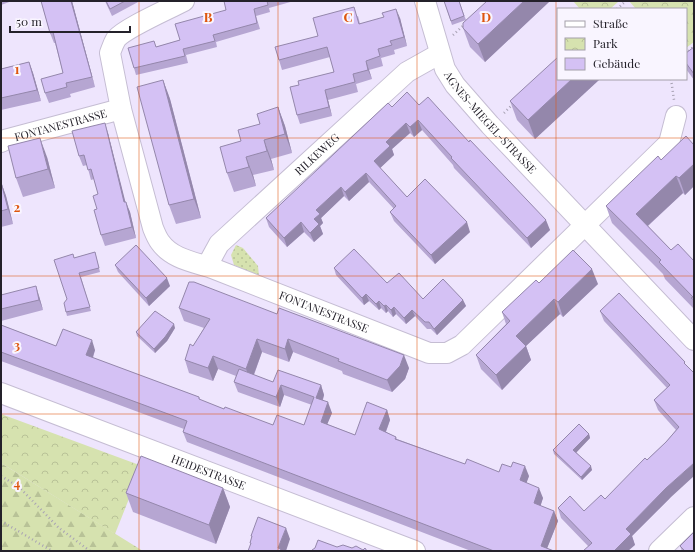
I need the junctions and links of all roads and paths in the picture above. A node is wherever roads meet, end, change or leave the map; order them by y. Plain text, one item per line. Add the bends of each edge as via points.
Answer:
1 (184, 1) edge
2 (425, 1) edge
3 (626, 1) edge
4 (618, 8) edge
5 (467, 22) edge
6 (439, 52) junction
7 (518, 100) edge
8 (121, 109) junction
9 (676, 116) dead end
10 (490, 126) junction
11 (1, 142) edge
12 (585, 226) junction
13 (207, 266) junction
14 (694, 340) edge
15 (1, 393) edge
16 (1, 476) edge
17 (694, 517) edge
18 (1, 521) edge
19 (52, 551) edge
20 (90, 551) edge
21 (415, 551) edge
22 (659, 551) edge

1 - 8 street, FONTANESTRASSE via 126,31 112,45 110,53
2 - 6 street, AGNES-MIEGEL-STRASSE
3 - 4 path
5 - 6 path
6 - 10 street, AGNES-MIEGEL-STRASSE via 444,69 455,85
6 - 13 street, RILKEWEG via 401,77 219,244
7 - 10 path
8 - 11 street, FONTANESTRASSE
8 - 13 street, FONTANESTRASSE via 153,228 160,242 180,258
9 - 12 street via 669,143
10 - 12 street, AGNES-MIEGEL-STRASSE
12 - 13 street, FONTANESTRASSE via 462,345 447,353 429,353
12 - 14 street, AGNES-MIEGEL-STRASSE
15 - 21 street, HEIDESTRASSE
16 - 20 path via 19,487 60,528
17 - 22 street
18 - 19 path

